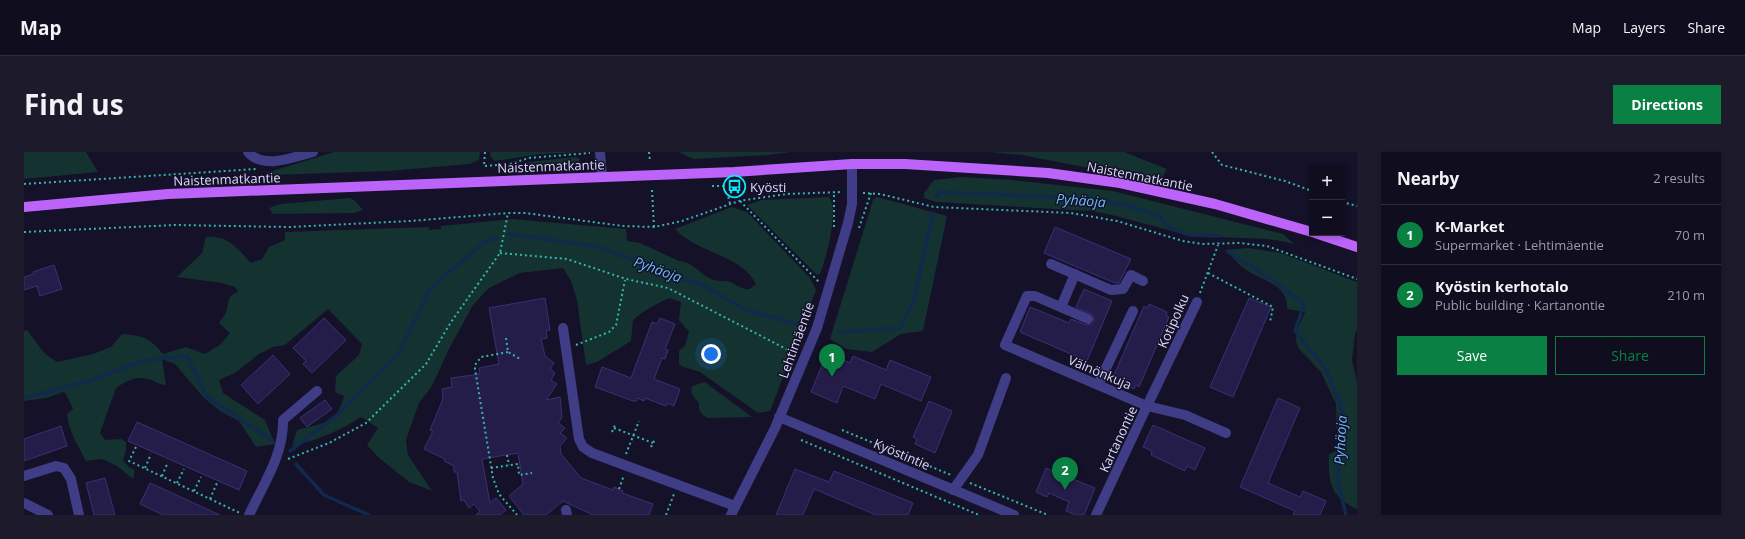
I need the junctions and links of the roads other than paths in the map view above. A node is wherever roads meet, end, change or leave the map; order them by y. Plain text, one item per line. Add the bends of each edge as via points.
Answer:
1 (248, 152) edge
2 (313, 152) edge
3 (600, 152) edge
4 (852, 164) junction
5 (602, 176) junction
6 (24, 207) edge
7 (1309, 232) edge
8 (1322, 236) edge
9 (1357, 247) edge
10 (1051, 264) dead end
11 (1075, 274) junction
12 (1143, 280) dead end
13 (1197, 302) road end
14 (1060, 307) junction
15 (1133, 311) dead end
16 (1088, 319) dead end
17 (563, 328) dead end
18 (1006, 378) dead end
19 (1098, 385) junction
20 (317, 391) dead end
21 (1147, 406) junction
22 (780, 417) junction
23 (1226, 433) dead end
24 (24, 476) edge
25 (953, 490) junction
26 (24, 503) edge
27 (733, 511) edge
28 (48, 515) edge
29 (79, 515) edge
30 (249, 515) edge
31 (1014, 515) edge
32 (1096, 515) edge

1 - 2 street via 263,160 279,161
3 - 5 street
4 - 5 main road, Naistenmatkantie via 734,172
4 - 7 main road, Naistenmatkantie via 905,164 1079,177 1179,196
4 - 22 street, Lehtimäentie via 852,204 843,241 817,328
5 - 6 main road, Naistenmatkantie via 168,194
8 - 9 main road, Naistenmatkantie
10 - 11 street
11 - 12 street via 1118,291 1123,289 1131,276
11 - 14 street
13 - 21 street, Kotipolku
14 - 16 street
14 - 19 street, Väinönkuja via 1035,296 1027,296 1005,345
15 - 19 street
17 - 27 street via 579,439 583,447
18 - 25 street via 978,455
19 - 21 street, Väinönkuja
20 - 30 street via 283,420 280,450
21 - 23 street, Kartanontie via 1185,415
21 - 32 street, Kartanontie
22 - 25 street, Kyöstintie
22 - 27 street, Lehtimäentie
24 - 29 street via 56,466 64,468 71,479
25 - 31 street, Kyöstintie
26 - 28 street

